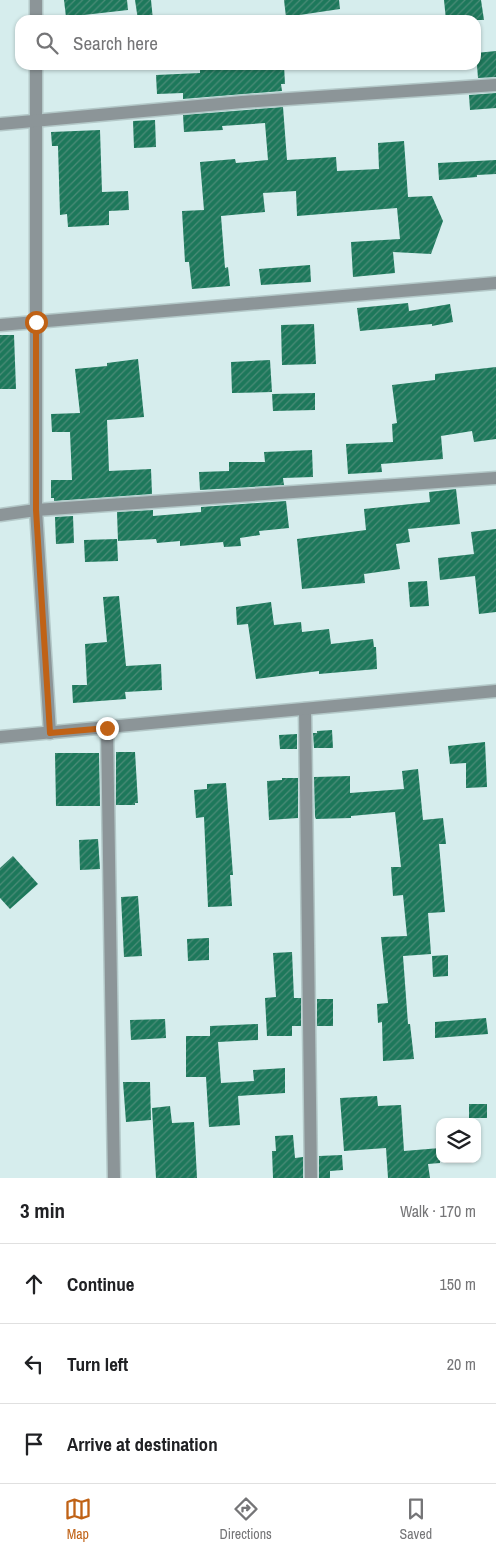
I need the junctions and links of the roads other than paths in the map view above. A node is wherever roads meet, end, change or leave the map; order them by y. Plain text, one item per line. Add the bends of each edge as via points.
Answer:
1 (36, 0) edge
2 (36, 15) edge
3 (36, 70) edge
4 (496, 85) edge
5 (35, 121) junction
6 (0, 124) edge
7 (496, 283) edge
8 (36, 322) junction
9 (0, 325) edge
10 (496, 478) edge
11 (36, 510) junction
12 (0, 515) edge
13 (496, 691) edge
14 (304, 709) junction
15 (107, 728) junction
16 (50, 733) junction
17 (0, 737) edge
18 (114, 1178) edge
19 (311, 1178) edge

1 - 2 street
3 - 5 street
4 - 5 street via 242,102
5 - 6 street
5 - 8 street
7 - 8 street
8 - 9 street
8 - 11 street
10 - 11 street
11 - 12 street
11 - 16 street
13 - 14 street
14 - 15 street
14 - 19 street
15 - 16 street
15 - 18 street
16 - 17 street

